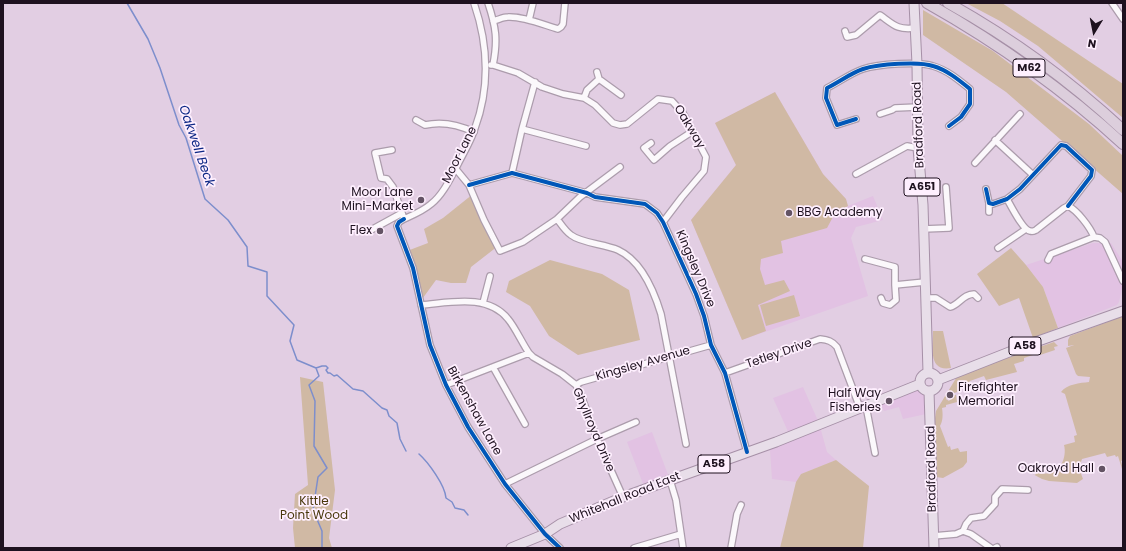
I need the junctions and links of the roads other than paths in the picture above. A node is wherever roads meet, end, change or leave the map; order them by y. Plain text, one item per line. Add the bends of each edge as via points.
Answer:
1 (474, 3) edge
2 (488, 3) edge
3 (533, 3) edge
4 (565, 3) edge
5 (914, 3) edge
6 (927, 3) edge
7 (948, 3) edge
8 (1112, 3) edge
9 (1123, 19) edge
10 (529, 20) junction
11 (493, 21) junction
12 (915, 25) junction
13 (846, 31) dead end
14 (917, 64) junction
15 (486, 65) junction
16 (493, 65) junction
17 (597, 72) dead end
18 (599, 79) junction
19 (535, 82) junction
20 (621, 95) dead end
21 (584, 98) junction
22 (918, 107) junction
23 (880, 114) dead end
24 (1020, 114) dead end
25 (856, 119) dead end
26 (416, 120) dead end
27 (949, 126) dead end
28 (522, 129) junction
29 (1123, 130) edge
30 (692, 131) junction
31 (474, 132) junction
32 (995, 140) junction
33 (651, 143) dead end
34 (1123, 144) edge
35 (586, 146) dead end
36 (918, 148) junction
37 (392, 150) dead end
38 (975, 163) dead end
39 (620, 167) dead end
40 (455, 168) junction
41 (512, 173) junction
42 (856, 174) dead end
43 (1033, 175) junction
44 (469, 185) junction
45 (946, 186) dead end
46 (986, 189) dead end
47 (587, 193) junction
48 (1007, 199) junction
49 (989, 203) junction
50 (1068, 206) junction
51 (989, 212) dead end
52 (402, 213) junction
53 (404, 219) junction
54 (557, 219) junction
55 (663, 222) junction
56 (923, 229) junction
57 (1026, 229) junction
58 (371, 230) dead end
59 (1094, 237) junction
60 (998, 248) dead end
61 (865, 259) dead end
62 (1048, 260) dead end
63 (490, 276) dead end
64 (1122, 278) edge
65 (925, 282) junction
66 (895, 284) junction
67 (881, 298) dead end
68 (926, 298) junction
69 (978, 298) dead end
70 (483, 303) junction
71 (1123, 304) edge
72 (421, 305) junction
73 (1123, 311) edge
74 (1113, 315) junction
75 (711, 345) junction
76 (529, 353) junction
77 (670, 357) junction
78 (493, 367) junction
79 (928, 372) junction
80 (725, 373) junction
81 (938, 380) junction
82 (446, 384) junction
83 (920, 384) junction
84 (576, 385) junction
85 (929, 391) junction
86 (863, 407) junction
87 (636, 422) dead end
88 (525, 424) dead end
89 (596, 439) junction
90 (686, 444) dead end
91 (746, 452) junction
92 (875, 452) dead end
93 (670, 480) junction
94 (505, 484) junction
95 (1028, 490) dead end
96 (623, 497) junction
97 (741, 505) dead end
98 (733, 508) dead end
99 (737, 514) junction
100 (963, 531) junction
101 (545, 534) junction
102 (681, 534) junction
103 (934, 536) junction
104 (511, 548) edge
105 (560, 548) edge
106 (634, 548) edge
107 (683, 548) edge
108 (731, 548) edge
109 (934, 548) edge
110 (994, 548) edge

1 - 15 street, Moor Lane via 479,16
2 - 11 street
3 - 10 street
4 - 10 street via 562,28
5 - 12 main road, A651
6 - 34 highway, M62 via 1033,70
7 - 29 highway, M62 via 1007,39 1073,86
8 - 9 street
10 - 11 street via 506,17
11 - 16 street via 496,47
12 - 13 street via 904,29 880,15 856,35 847,38
12 - 14 main road, Bradford Road / A651
14 - 22 main road, Bradford Road / A651
14 - 25 street via 862,69 827,88 826,98 835,127
14 - 27 street via 933,65 970,88 970,104 961,117
15 - 16 street
15 - 31 street, Moor Lane via 482,104
16 - 19 street via 518,72
17 - 18 street
18 - 20 street
18 - 21 street via 587,90
19 - 21 street via 563,94
19 - 28 street
21 - 30 street, Oakway via 613,123 620,125 628,124 658,99 672,100 683,113
22 - 23 street via 894,108
22 - 36 main road, Bradford Road / A651
24 - 32 street
26 - 31 street via 425,125 451,124
28 - 35 street
28 - 41 street
30 - 33 street via 652,162 644,148
30 - 55 street, Oakway via 706,157 704,171
31 - 40 street, Moor Lane
32 - 38 street
32 - 43 street
36 - 42 street via 907,146
36 - 56 main road, Bradford Road / A651
37 - 52 street via 375,153 381,178 387,179 393,187
39 - 47 street
40 - 44 street
40 - 53 street, Moor Lane via 432,204
41 - 44 street
41 - 47 street, Kingsley Drive
43 - 48 street
43 - 50 street via 1061,145 1066,146 1092,170 1092,176
44 - 54 street via 500,251 523,242
45 - 56 street via 949,228
46 - 49 street
47 - 54 street
47 - 55 street, Kingsley Drive via 595,197 645,204 658,213
48 - 49 street
48 - 57 street
49 - 51 street
50 - 57 street via 1036,230 1032,232
50 - 59 street via 1089,227
52 - 53 street
52 - 58 street
53 - 72 street, Birkenshaw Lane via 397,226 413,268
54 - 77 street via 570,235 577,239 619,250 633,261 656,297
55 - 75 street, Kingsley Drive via 704,316
56 - 65 main road, Bradford Road / A651
57 - 60 street
59 - 62 street via 1051,254
59 - 64 street via 1105,242
61 - 66 street via 894,267
63 - 70 street
65 - 66 street
65 - 68 main road, Bradford Road / A651
66 - 67 street via 896,300 890,305 885,305
68 - 69 street via 936,298 955,308 968,294 974,294
68 - 79 main road, Bradford Road / A651
70 - 72 street
70 - 76 street via 496,308 508,319
71 - 74 main road, A58
72 - 82 street, Birkenshaw Lane via 430,345
73 - 74 main road, A58
74 - 81 main road, A58
75 - 77 street, Kingsley Avenue
75 - 80 street, Kingsley Drive
76 - 78 street
76 - 84 street, Ghyllroyd Drive
77 - 84 street, Kingsley Avenue
77 - 90 street
78 - 82 street
78 - 88 street
79 - 81 main road via 935,374
79 - 83 main road via 922,375
80 - 86 street, Tetley Drive via 820,339 829,340 837,348
80 - 91 street, Kingsley Drive
81 - 85 main road, A58 via 935,389
82 - 94 street, Birkenshaw Lane via 468,427
83 - 85 main road
83 - 86 main road, Whitehall Road East / A58
84 - 89 street, Ghyllroyd Drive
85 - 103 main road, Bradford Road
86 - 91 main road, Whitehall Road East / A58
86 - 92 street, Tetley Drive
87 - 89 street
89 - 94 street
89 - 96 street, Ghyllroyd Drive
91 - 93 main road, Whitehall Road East / A58
93 - 96 main road, Whitehall Road East / A58
93 - 102 street
94 - 101 street, Birkenshaw Lane
95 - 100 street via 1002,488 995,497 995,504 984,516 971,518
96 - 101 main road, Whitehall Road East / A58 via 560,524
97 - 99 street
98 - 99 street
99 - 108 street
100 - 103 street
100 - 110 street
101 - 104 main road, Whitehall Road East / A58
101 - 105 street, Birkenshaw Lane
102 - 106 street
102 - 107 street
103 - 109 main road, Bradford Road

